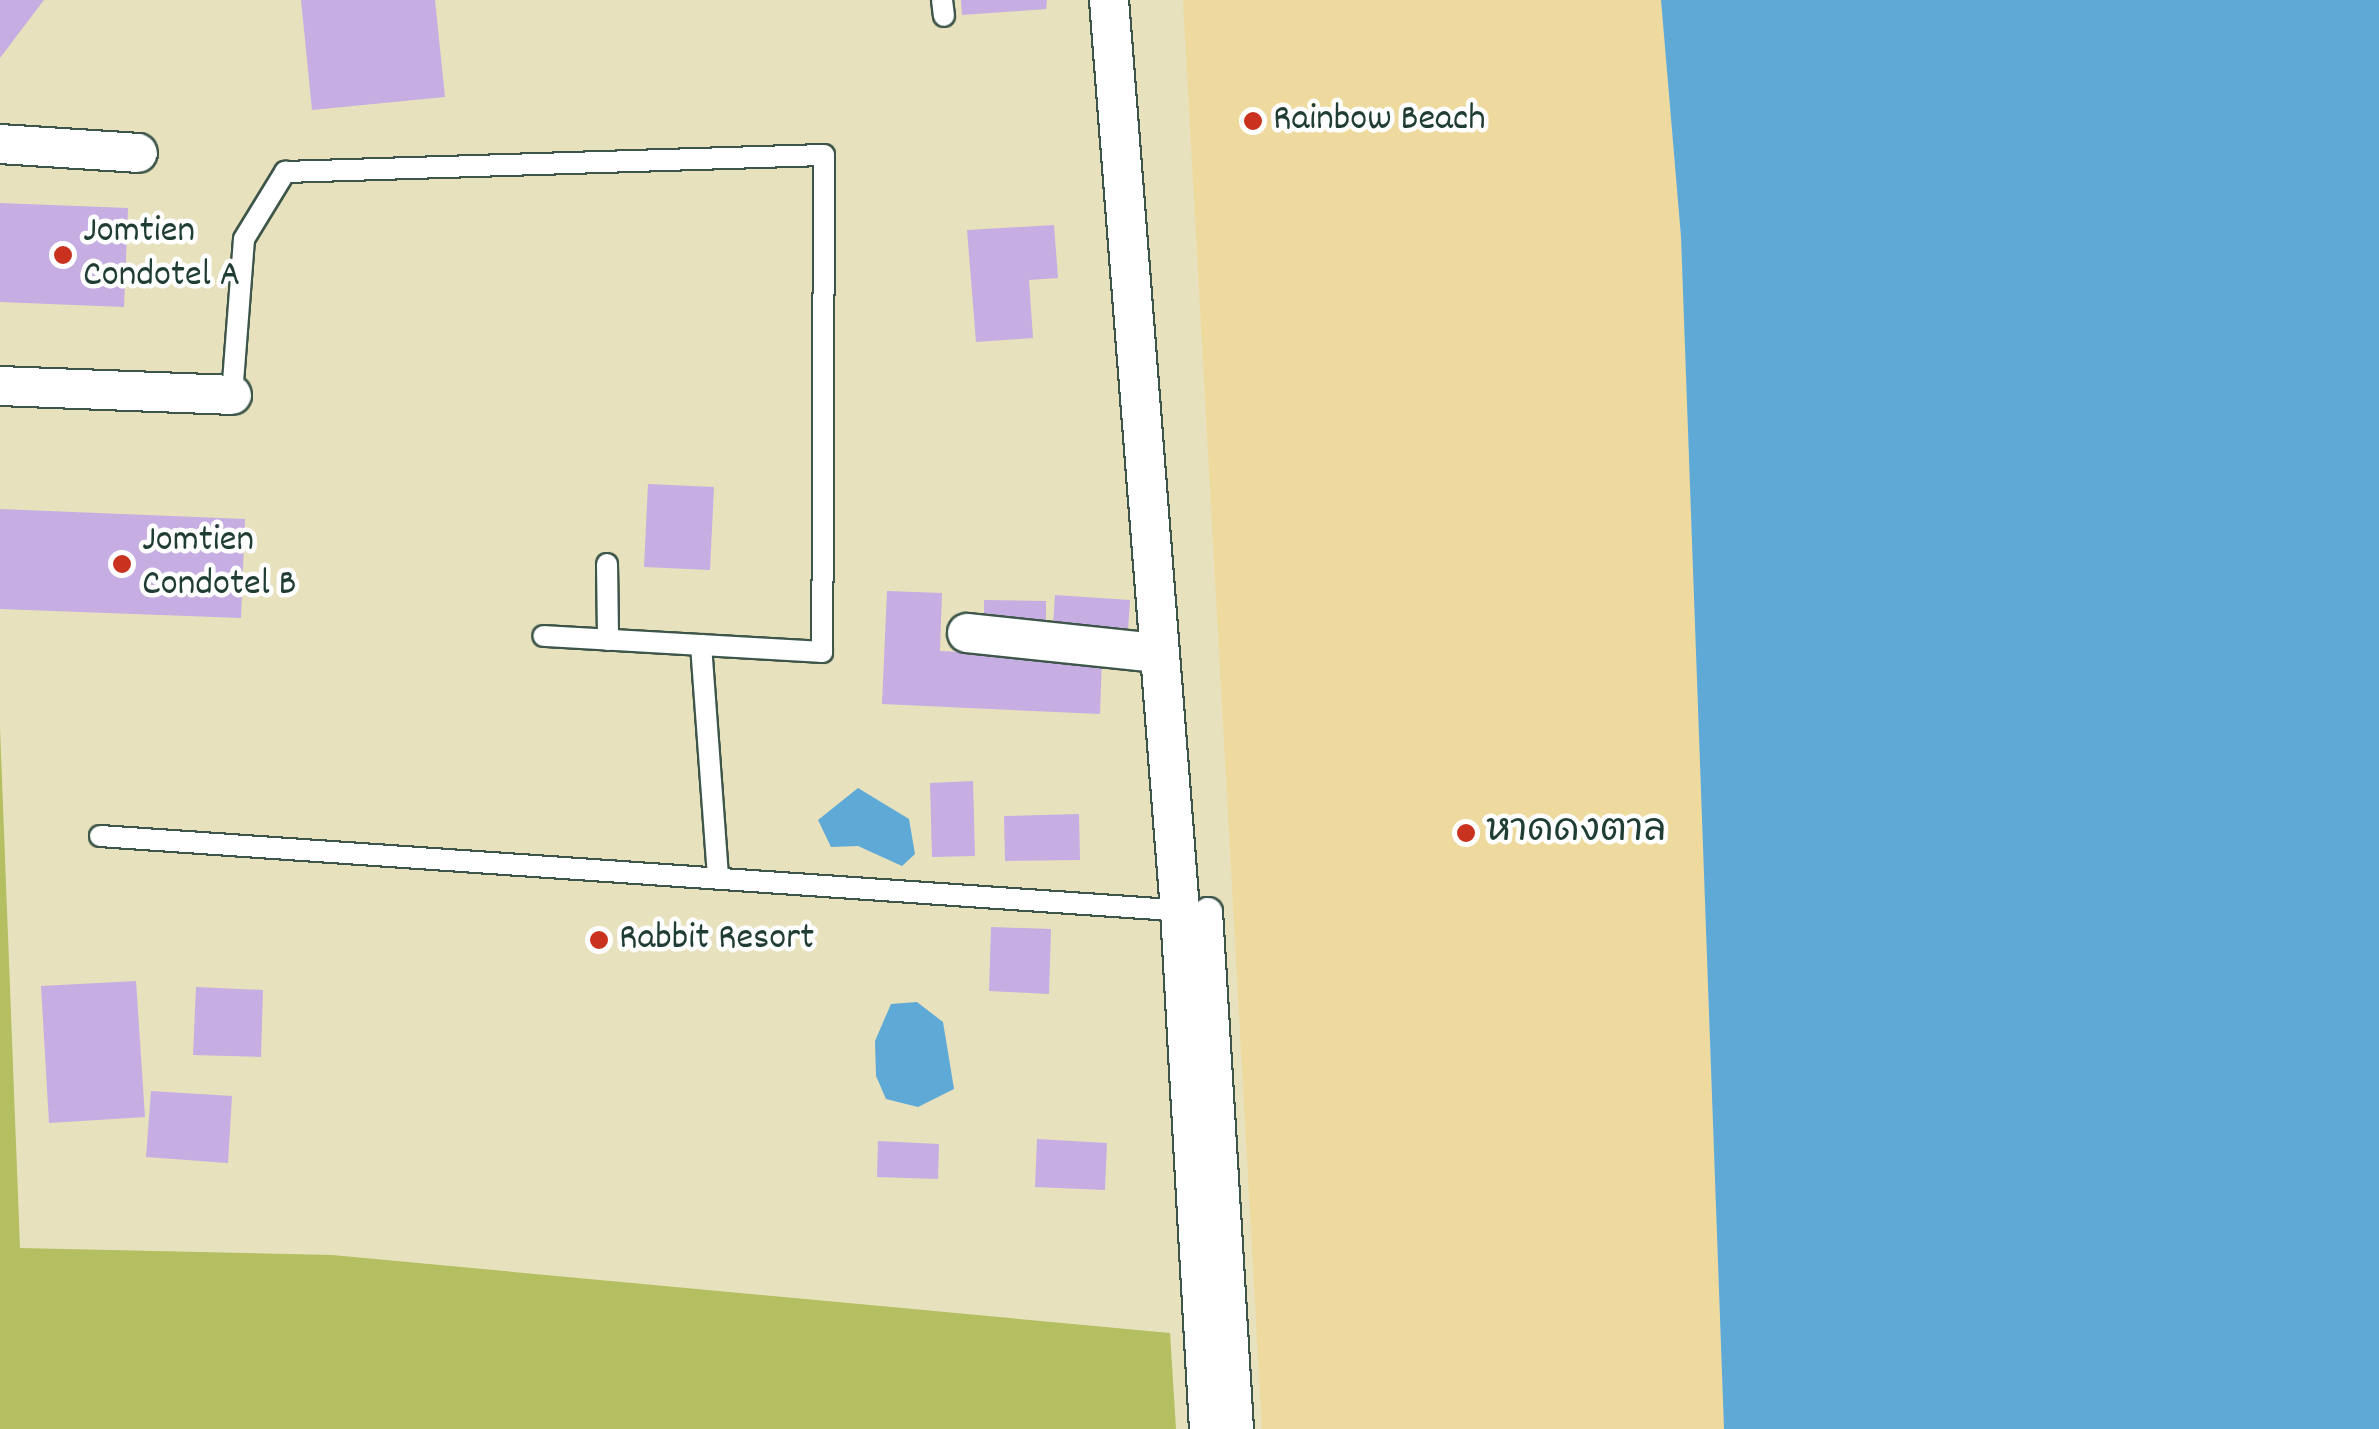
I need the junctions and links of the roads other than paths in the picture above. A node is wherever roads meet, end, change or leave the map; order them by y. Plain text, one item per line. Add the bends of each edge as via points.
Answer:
1 (1110, 0) edge
2 (0, 144) edge
3 (138, 153) dead end
4 (0, 386) edge
5 (232, 395) joint
6 (607, 564) dead end
7 (967, 633) dead end
8 (543, 636) dead end
9 (608, 640) junction
10 (701, 645) junction
11 (1158, 653) junction
12 (100, 836) dead end
13 (718, 878) junction
14 (1194, 911) junction
15 (1209, 1429) edge
16 (1239, 1429) edge

1 - 11 street
2 - 3 street
4 - 5 street
5 - 10 lane via 244,239 286,172 824,155 822,652
6 - 9 lane
7 - 11 street
8 - 9 lane
9 - 10 lane
10 - 13 lane
11 - 14 street
12 - 13 lane
13 - 14 lane
14 - 15 street
14 - 16 street

